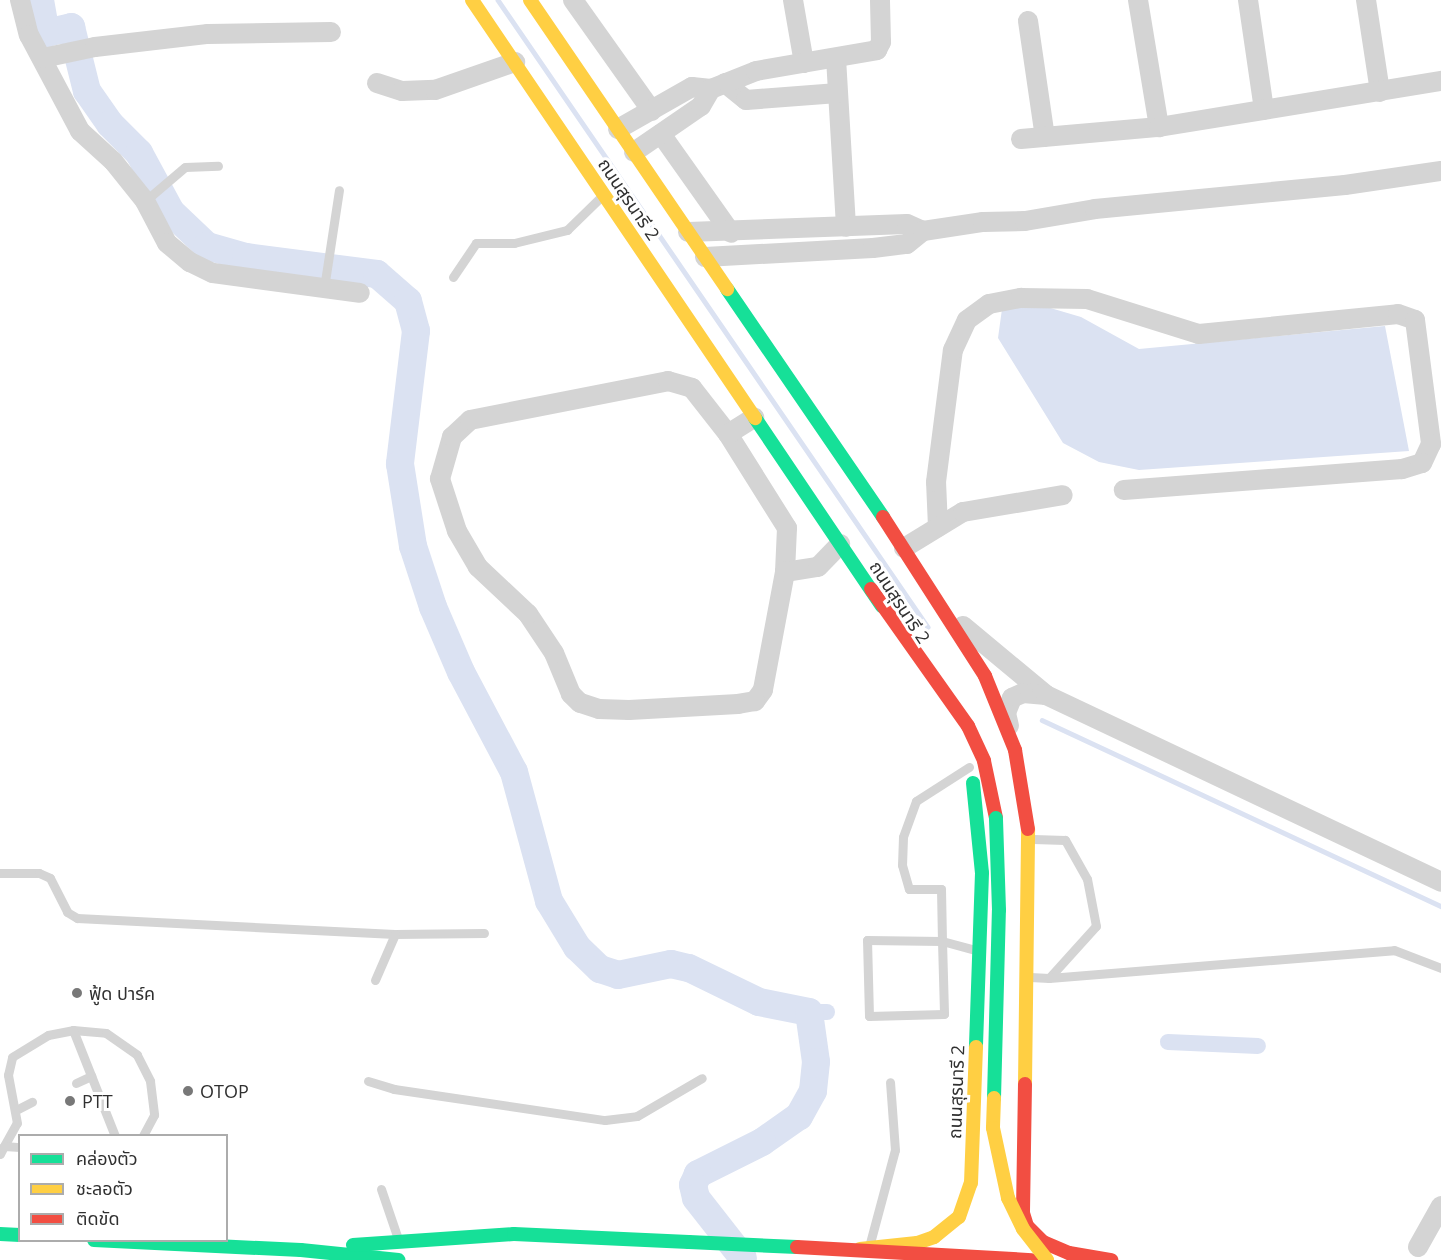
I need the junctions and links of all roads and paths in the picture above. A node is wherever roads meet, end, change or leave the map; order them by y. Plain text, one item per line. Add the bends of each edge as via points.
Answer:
1 (20, 0) edge
2 (472, 0) edge
3 (530, 0) edge
4 (573, 0) edge
5 (793, 0) edge
6 (880, 0) edge
7 (1138, 0) edge
8 (1248, 0) edge
9 (1366, 0) edge
10 (1028, 21) dead end
11 (331, 32) dead end
12 (43, 58) junction
13 (836, 58) junction
14 (515, 62) junction
15 (804, 63) junction
16 (1441, 81) edge
17 (377, 82) dead end
18 (718, 86) junction
19 (1380, 92) junction
20 (838, 93) junction
21 (1264, 110) junction
22 (652, 111) junction
23 (1159, 127) junction
24 (618, 129) junction
25 (661, 134) junction
26 (1045, 137) junction
27 (1021, 139) dead end
28 (634, 152) junction
29 (218, 166) dead end
30 (1441, 171) edge
31 (339, 190) dead end
32 (604, 195) junction
33 (145, 201) junction
34 (846, 227) junction
35 (923, 231) junction
36 (688, 232) junction
37 (731, 232) junction
38 (705, 257) junction
39 (453, 277) dead end
40 (325, 283) junction
41 (360, 293) dead end
42 (754, 418) junction
43 (728, 434) junction
44 (1124, 490) dead end
45 (1063, 495) dead end
46 (938, 527) junction
47 (840, 544) junction
48 (904, 548) junction
49 (784, 572) junction
50 (871, 589) junction
51 (941, 603) junction
52 (1046, 695) junction
53 (1015, 750) junction
54 (969, 767) junction
55 (1030, 839) junction
56 (0, 873) edge
57 (1441, 882) edge
58 (484, 933) dead end
59 (395, 934) junction
60 (942, 940) junction
61 (979, 950) junction
62 (1441, 968) edge
63 (1028, 976) junction
64 (1049, 978) junction
65 (375, 980) dead end
66 (73, 1030) junction
67 (976, 1034) junction
68 (1026, 1036) junction
69 (91, 1076) junction
70 (702, 1078) dead end
71 (368, 1081) dead end
72 (890, 1082) dead end
73 (76, 1083) dead end
74 (32, 1102) dead end
75 (16, 1110) junction
76 (114, 1134) edge
77 (144, 1134) edge
78 (18, 1147) edge
79 (2, 1150) edge
80 (381, 1189) dead end
81 (1441, 1206) edge
82 (0, 1234) edge
83 (18, 1235) edge
84 (131, 1242) edge
85 (399, 1242) junction
86 (150, 1243) edge
87 (1418, 1247) dead end
88 (864, 1249) junction
89 (301, 1250) junction
90 (398, 1260) edge
91 (1032, 1260) edge
92 (1047, 1260) edge
93 (1111, 1260) edge

1 - 12 street via 29,35
2 - 14 main road, ถนนสุรนารี 2
3 - 24 main road, ถนนสุรนารี 2
4 - 22 street
5 - 15 street
6 - 13 street via 881,42 877,50
7 - 23 street
8 - 21 street
9 - 19 street
10 - 26 street
11 - 12 street via 208,34 95,47
12 - 33 street via 80,131 113,161
13 - 15 street
13 - 20 street
14 - 17 street via 435,90 402,91
14 - 32 main road, ถนนสุรนารี 2
15 - 18 street via 756,71
16 - 19 street
18 - 20 street via 746,100
18 - 22 street via 692,87
18 - 25 street via 701,106
19 - 21 street
20 - 34 street
21 - 23 street
22 - 24 street
23 - 26 street
24 - 28 main road, ถนนสุรนารี 2
25 - 28 street
25 - 37 street
26 - 27 street
28 - 36 main road, ถนนสุรนารี 2
29 - 33 lane via 185,167
30 - 35 street
31 - 40 lane
32 - 39 lane via 567,230 514,243 476,243
32 - 42 main road, ถนนสุรนารี 2
33 - 40 street via 167,243 213,273
34 - 35 street via 907,224
34 - 37 street
35 - 38 street via 907,244
36 - 37 street
36 - 38 main road, ถนนสุรนารี 2
38 - 48 main road, ถนนสุรนารี 2
40 - 41 street
42 - 43 street
42 - 47 main road, ถนนสุรนารี 2
43 - 49 street via 784,519
43 - 49 street via 692,388 683,383 631,386 470,420 452,437 440,479 457,531 478,567 528,614 554,653 570,694 598,710 754,701 766,678
44 - 46 street via 1391,470 1422,463 1431,444 1415,320 1398,314 1199,333 1087,300 1021,298 989,304 967,320 953,350 936,482
45 - 46 street via 963,512
46 - 48 street
47 - 49 street via 818,567
47 - 50 main road, ถนนสุรนารี 2
48 - 51 main road, ถนนสุรนารี 2
50 - 54 main road, ถนนสุรนารี 2 via 939,696
50 - 92 main road, bridge via 968,726 984,761 996,818 999,899 993,1107 996,1146 1015,1215
51 - 52 street via 978,641
51 - 53 main road, ถนนสุรนารี 2 via 984,676
52 - 53 street via 1023,693 1009,702 1006,713
52 - 57 street
53 - 55 main road, ถนนสุรนารี 2
54 - 60 lane via 916,801 903,837 902,865 909,889 941,889
54 - 61 main road, ถนนสุรนารี 2 via 982,845
55 - 63 main road, ถนนสุรนารี 2
55 - 64 lane via 1065,840 1087,879 1096,926
56 - 59 lane via 39,873 50,878 67,912 77,918
58 - 59 lane
59 - 65 lane
60 - 60 lane via 867,939 869,1016 944,1014
60 - 61 lane
61 - 67 main road, ถนนสุรนารี 2
62 - 64 lane via 1394,950
63 - 64 lane
63 - 68 main road, ถนนสุรนารี 2
66 - 69 lane
66 - 75 lane via 48,1035 12,1057 8,1076
66 - 77 lane via 106,1034 137,1055 150,1082 154,1115
67 - 68 main road via 981,1070 989,1080 1002,1083 1018,1073
67 - 88 main road, ถนนสุรนารี 2 via 967,1200 958,1217 934,1237 917,1243
68 - 93 main road, ถนนสุรนารี 2 via 1021,1198 1027,1226 1055,1248
69 - 73 lane
69 - 76 lane
70 - 71 lane via 637,1116 605,1120 394,1089
72 - 88 lane via 895,1150
74 - 75 lane
75 - 79 lane via 17,1123
78 - 79 lane
80 - 85 lane
81 - 87 street
82 - 83 main road
84 - 86 main road
85 - 88 main road via 514,1234
85 - 89 main road
86 - 89 main road
88 - 91 main road
89 - 90 main road

